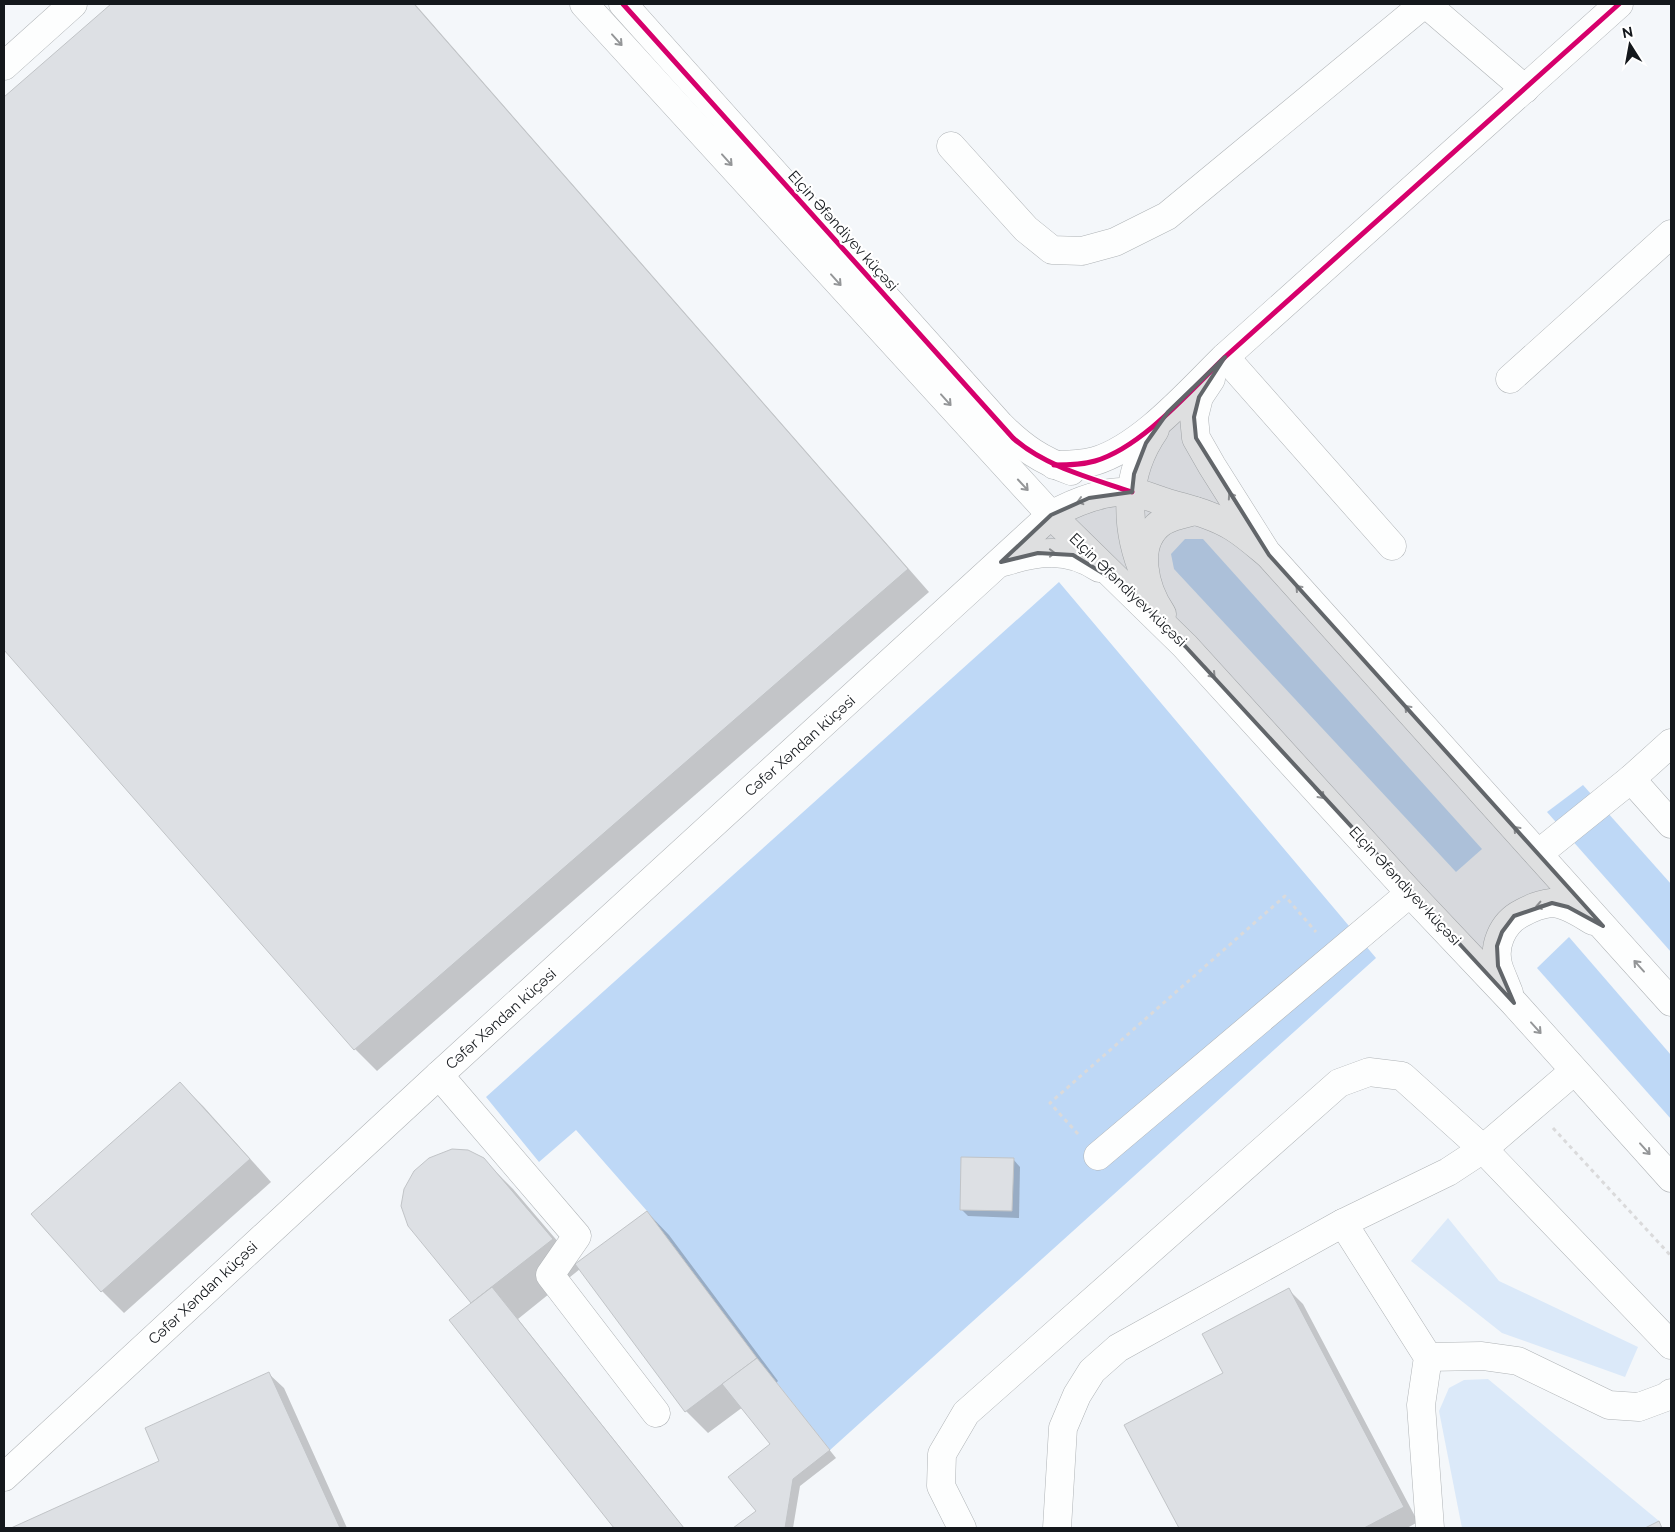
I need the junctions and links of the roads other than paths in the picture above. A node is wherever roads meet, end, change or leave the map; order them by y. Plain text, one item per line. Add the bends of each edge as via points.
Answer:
1 (74, 4) edge
2 (584, 4) edge
3 (623, 4) edge
4 (1425, 4) edge
5 (1619, 4) edge
6 (4, 66) edge
7 (1525, 89) junction
8 (951, 146) dead end
9 (1671, 234) edge
10 (1225, 357) junction
11 (1510, 380) dead end
12 (1168, 412) junction
13 (1054, 465) junction
14 (1132, 492) junction
15 (1194, 511) junction
16 (1051, 515) junction
17 (1392, 546) dead end
18 (1269, 555) junction
19 (1001, 562) junction
20 (1137, 584) junction
21 (1671, 743) edge
22 (1631, 779) junction
23 (1671, 824) edge
24 (1538, 854) junction
25 (1410, 893) junction
26 (1604, 926) junction
27 (1671, 1002) edge
28 (1514, 1003) junction
29 (1574, 1071) junction
30 (439, 1075) junction
31 (1483, 1149) junction
32 (1098, 1156) road end
33 (1671, 1178) edge
34 (1344, 1223) junction
35 (1671, 1345) edge
36 (1428, 1357) junction
37 (1671, 1393) edge
38 (656, 1412) dead end
39 (4, 1477) edge
40 (962, 1528) edge
41 (1057, 1528) edge
42 (1430, 1528) edge

1 - 6 main road
2 -> 16 main road, Elçin Əfəndiyev küçəsi
3 - 13 main road, Elçin Əfəndiyev küçəsi via 1000,425 1025,449
4 - 7 main road
4 - 8 main road via 1167,216 1107,244 1082,251 1052,250 1026,229
5 - 7 main road
7 - 10 main road
9 - 11 main road
10 - 12 main road
10 - 17 main road
18 -> 10 main road via 1196,438 1194,417 1199,397
12 - 13 main road via 1131,444 1113,454 1076,465
12 - 14 main road via 1139,457
13 - 14 main road, Elçin Əfəndiyev küçəsi
14 - 15 main road, Elçin Əfəndiyev küçəsi
14 -> 16 main road, Cəfər Xəndan küçəsi via 1090,498
14 - 20 main road via 1132,538 1140,564
15 - 18 main road, Elçin Əfəndiyev küçəsi via 1232,526
15 - 20 main road via 1162,522 1152,531
16 - 19 main road, Cəfər Xəndan küçəsi
16 - 20 main road, Elçin Əfəndiyev küçəsi
24 -> 18 main road
19 -> 20 main road via 1038,553 1073,555
19 - 30 main road, Cəfər Xəndan küçəsi
20 -> 25 main road, Elçin Əfəndiyev küçəsi via 1186,646
21 - 22 main road
22 - 23 main road
22 - 24 main road
24 - 26 main road
25 - 28 main road, Elçin Əfəndiyev küçəsi
25 - 32 main road
27 -> 26 main road
26 -> 28 main road via 1568,907 1552,903 1514,916 1502,932 1497,946 1498,966
28 -> 29 main road, Elçin Əfəndiyev küçəsi
29 - 31 main road
29 -> 33 main road, Elçin Əfəndiyev küçəsi
30 - 38 main road via 577,1236 550,1275
30 - 39 main road, Cəfər Xəndan küçəsi
31 - 34 main road via 1448,1172
31 - 35 main road
31 - 40 main road via 1402,1076 1369,1072 1339,1083 966,1413 942,1454 941,1486
34 - 36 main road
34 - 41 main road via 1118,1348 1092,1371 1063,1428
36 - 37 main road via 1482,1356 1518,1361 1609,1405 1639,1407 1666,1398
36 - 42 main road via 1421,1405

